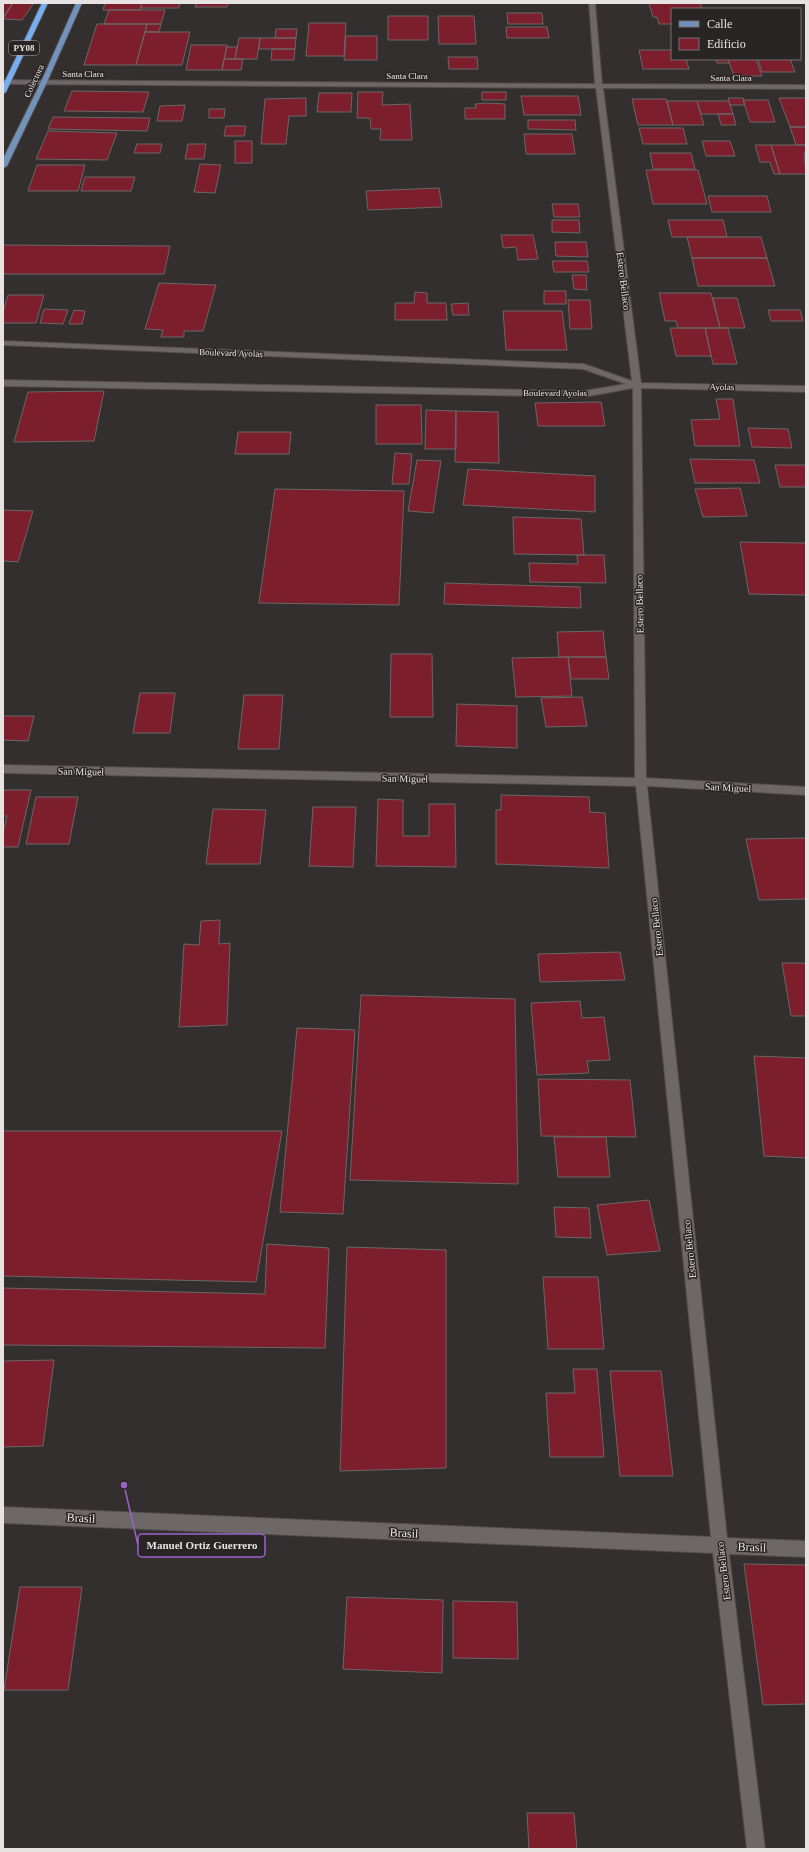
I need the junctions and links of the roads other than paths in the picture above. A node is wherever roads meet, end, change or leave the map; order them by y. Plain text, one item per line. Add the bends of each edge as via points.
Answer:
1 (45, 3) edge
2 (79, 3) edge
3 (592, 3) edge
4 (6, 82) edge
5 (44, 82) junction
6 (599, 86) junction
7 (806, 87) edge
8 (3, 92) edge
9 (3, 166) edge
10 (3, 343) edge
11 (3, 383) edge
12 (637, 385) junction
13 (806, 389) edge
14 (3, 770) edge
15 (641, 782) junction
16 (806, 790) edge
17 (3, 1515) edge
18 (720, 1546) junction
19 (806, 1549) edge
20 (756, 1849) edge

1 - 4 highway, PY08
2 - 5 main road, Colectora
3 - 6 street, Estero Bellaco
4 - 5 street, Santa Clara
4 - 8 highway, PY08
5 - 6 street, Santa Clara
5 - 9 main road, Colectora
6 - 7 street, Santa Clara
6 - 12 street, Estero Bellaco
10 - 12 street, Boulevard Ayolas via 584,367
11 - 12 street, Boulevard Ayolas via 584,394
12 - 13 street, Ayolas
12 - 15 street, Estero Bellaco
14 - 15 street, San Miguel
15 - 16 street, San Miguel
15 - 18 street, Estero Bellaco
17 - 18 street, Brasil
18 - 19 street, Brasil
18 - 20 street, Estero Bellaco

